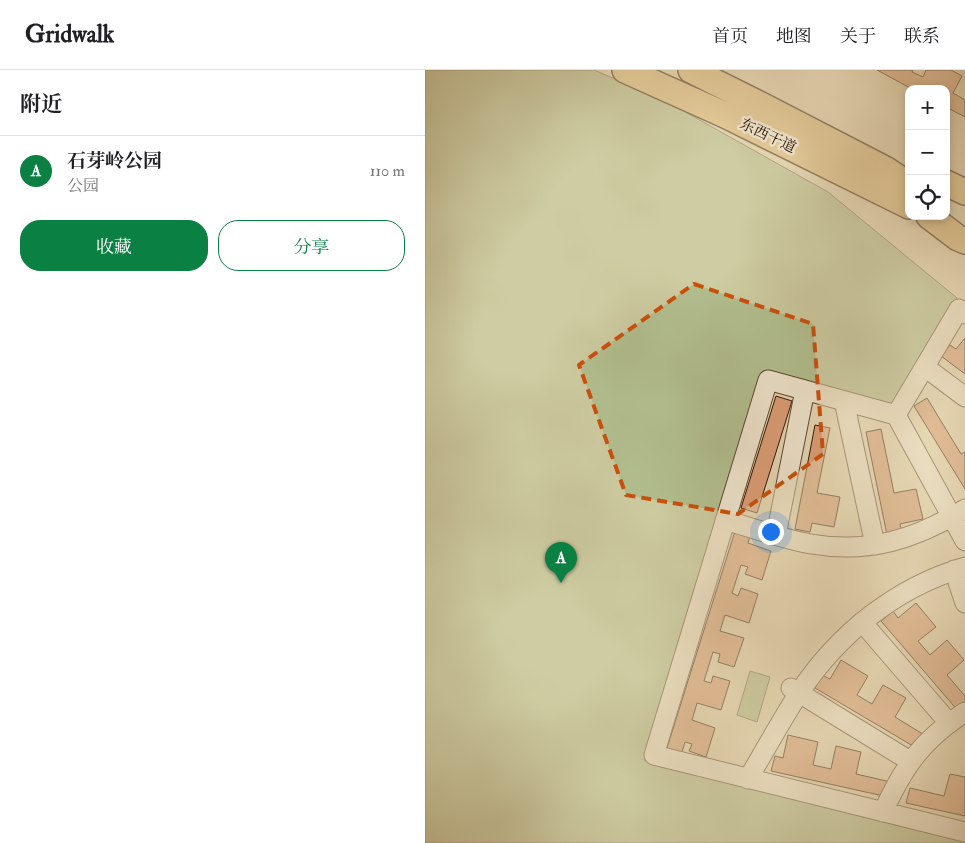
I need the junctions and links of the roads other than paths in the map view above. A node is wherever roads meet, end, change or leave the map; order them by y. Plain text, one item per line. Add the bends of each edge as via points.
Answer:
1 (625, 70) edge
2 (693, 70) edge
3 (897, 172) edge
4 (965, 180) edge
5 (950, 182) edge
6 (950, 184) edge
7 (965, 192) edge
8 (905, 204) edge
9 (950, 216) edge
10 (936, 220) edge
11 (963, 236) edge
12 (965, 314) edge
13 (925, 367) junction
14 (805, 390) junction
15 (965, 397) edge
16 (845, 401) junction
17 (896, 415) junction
18 (959, 513) edge
19 (725, 520) junction
20 (776, 535) junction
21 (965, 541) edge
22 (875, 545) junction
23 (960, 569) edge
24 (965, 603) edge
25 (862, 622) junction
26 (791, 688) dead end
27 (965, 712) edge
28 (949, 722) junction
29 (910, 761) junction
30 (749, 778) junction
31 (883, 812) junction
32 (965, 832) edge

1 - 8 main road, 东西干道 via 725,115
2 - 3 main road, 东西干道
4 - 5 street
6 - 7 main road
9 - 11 main road
10 - 11 main road
12 - 13 street via 959,309
13 - 15 street
13 - 17 street
14 - 16 street
14 - 19 street via 768,380
14 - 20 street
16 - 17 street
16 - 22 street
17 - 18 street
18 - 21 street
18 - 22 street via 919,534
19 - 20 street
19 - 30 street via 654,755
20 - 22 street via 828,546
23 - 24 street
23 - 25 street via 910,590
25 - 28 street
25 - 30 street via 811,676
26 - 29 street
27 - 28 street
28 - 29 street
29 - 31 street
30 - 31 street
31 - 32 street

